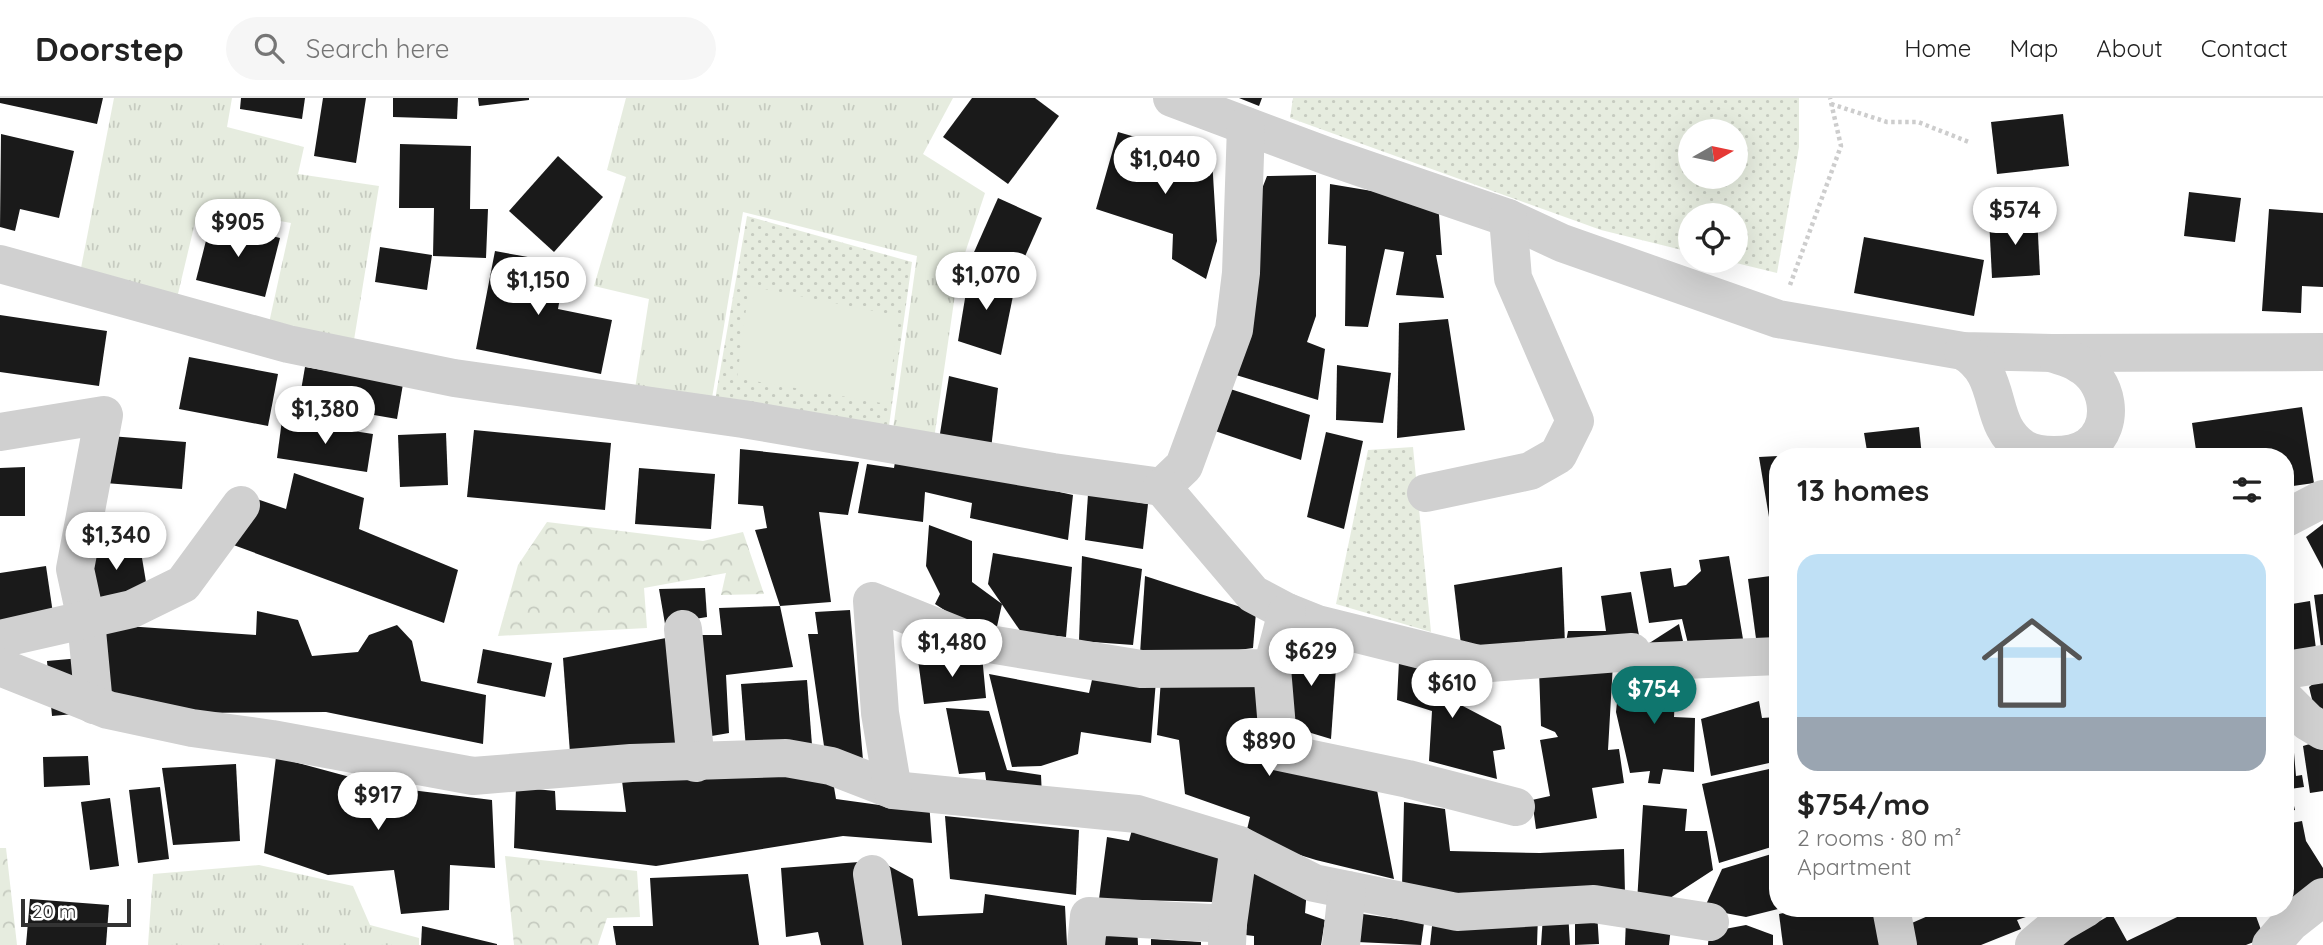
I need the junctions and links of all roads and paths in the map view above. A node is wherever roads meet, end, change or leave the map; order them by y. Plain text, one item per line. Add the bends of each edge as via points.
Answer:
1 (1172, 98) edge
2 (1830, 101) edge
3 (1247, 126) junction
4 (1969, 142) dead end
5 (1508, 218) junction
6 (0, 264) edge
7 (1778, 319) junction
8 (1963, 351) junction
9 (2323, 352) edge
10 (2052, 353) junction
11 (0, 432) edge
12 (2023, 448) edge
13 (2085, 448) edge
14 (1162, 488) junction
15 (1426, 493) dead end
16 (2323, 499) edge
17 (241, 505) dead end
18 (2294, 514) edge
19 (1287, 612) junction
20 (86, 620) junction
21 (683, 629) dead end
22 (0, 639) edge
23 (1769, 656) edge
24 (2323, 664) edge
25 (0, 667) edge
26 (1272, 668) junction
27 (2294, 669) edge
28 (94, 705) junction
29 (2294, 708) edge
30 (2323, 731) edge
31 (696, 763) junction
32 (893, 790) junction
33 (1516, 807) dead end
34 (1239, 845) junction
35 (872, 874) dead end
36 (1347, 890) junction
37 (2323, 897) edge
38 (1893, 917) edge
39 (2069, 917) edge
40 (1710, 922) dead end
41 (1227, 934) edge
42 (2033, 944) edge
43 (883, 945) edge
44 (1086, 945) edge
45 (1342, 945) edge
46 (1898, 945) edge
47 (2271, 945) edge

1 - 3 street
2 - 4 path via 1888,122 1919,122
2 - 7 path via 1840,146
3 - 5 street
3 - 14 street via 1234,330 1184,466
5 - 7 street via 1562,243
5 - 15 street via 1513,278 1575,421 1558,455 1530,471
6 - 14 street via 288,344 454,378 743,419
7 - 8 street
8 - 10 street
8 - 12 street via 1976,358 1988,374 1999,416
9 - 10 street
10 - 13 street via 2081,364 2104,393 2107,410 2102,431
11 - 20 street via 104,415 75,569
14 - 19 street via 1253,594
16 - 18 street
17 - 20 street via 183,584 132,610
19 - 23 street via 1317,624 1478,664 1632,652 1637,662
19 - 26 street
20 - 22 street
20 - 28 street
21 - 31 street
24 - 27 street
25 - 28 street
26 - 32 street via 1141,669 971,641 872,601 880,713
26 - 33 street via 1279,752
28 - 31 street via 192,728 473,776 631,763
29 - 30 street
31 - 32 street via 786,758 831,766
32 - 34 street via 1137,814
34 - 36 street via 1314,883
34 - 41 street
35 - 43 street
36 - 40 street via 1457,912 1594,905
36 - 45 street
37 - 47 street
38 - 46 street
39 - 42 street
41 - 44 street via 1089,916

